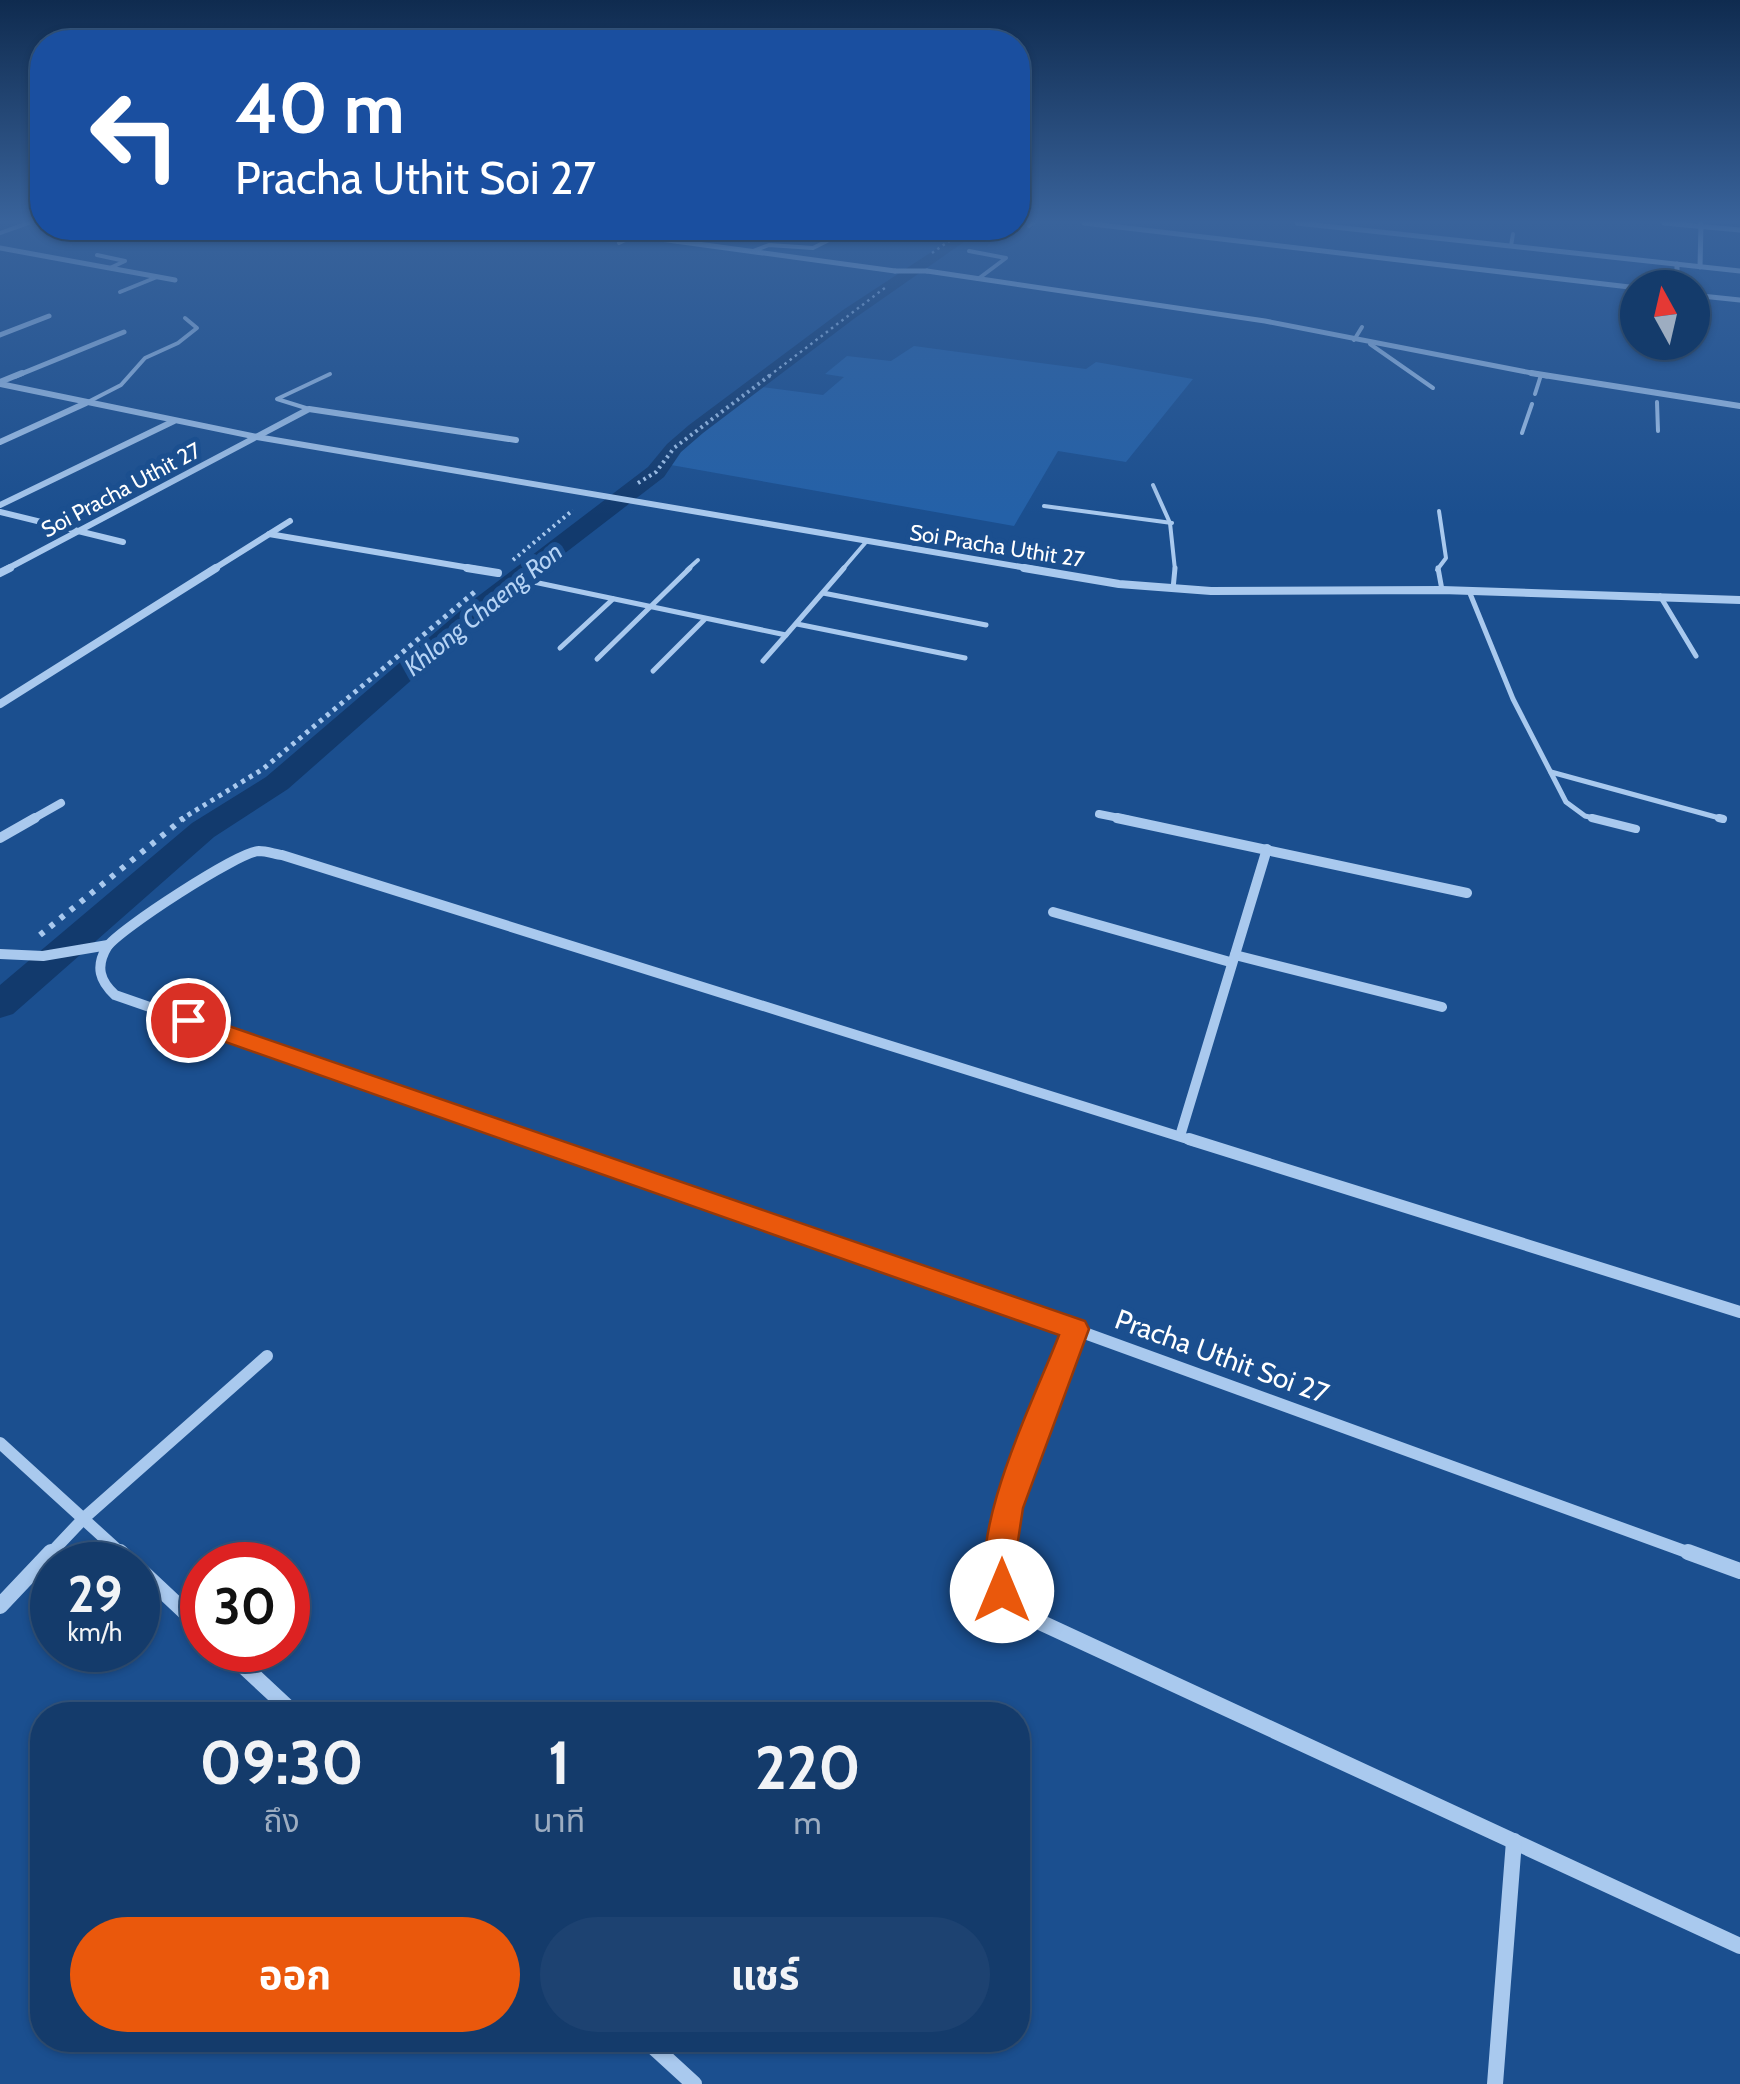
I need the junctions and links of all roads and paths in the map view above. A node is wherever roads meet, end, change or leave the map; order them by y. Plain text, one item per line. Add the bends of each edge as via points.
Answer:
1 (39, 320) edge
2 (189, 320) edge
3 (844, 320) edge
4 (1261, 320) edge
5 (1362, 327) dead end
6 (124, 332) dead end
7 (0, 336) edge
8 (1354, 340) junction
9 (1370, 344) junction
10 (330, 374) dead end
11 (1541, 375) junction
12 (0, 383) edge
13 (1433, 388) dead end
14 (1535, 394) dead end
15 (1656, 397) junction
16 (88, 402) junction
17 (1532, 404) dead end
18 (1740, 406) edge
19 (309, 409) junction
20 (175, 420) junction
21 (1658, 431) dead end
22 (1522, 433) dead end
23 (258, 438) junction
24 (516, 440) dead end
25 (0, 442) edge
26 (1153, 485) dead end
27 (589, 496) junction
28 (612, 500) junction
29 (1044, 506) dead end
30 (0, 508) edge
31 (1438, 511) dead end
32 (290, 521) dead end
33 (1172, 523) junction
34 (80, 531) junction
35 (269, 534) junction
36 (123, 542) dead end
37 (866, 542) junction
38 (698, 560) dead end
39 (0, 573) edge
40 (498, 573) junction
41 (529, 581) dead end
42 (1173, 589) junction
43 (1442, 590) junction
44 (1469, 591) junction
45 (823, 593) junction
46 (1660, 596) junction
47 (613, 599) junction
48 (1740, 600) edge
49 (649, 607) junction
50 (705, 618) junction
51 (797, 624) junction
52 (986, 626) dead end
53 (786, 635) junction
54 (560, 648) dead end
55 (1696, 656) dead end
56 (965, 658) dead end
57 (597, 659) dead end
58 (763, 661) dead end
59 (653, 672) dead end
60 (0, 704) edge
61 (1551, 772) junction
62 (61, 804) dead end
63 (1100, 814) dead end
64 (1723, 819) dead end
65 (1636, 829) dead end
66 (0, 838) edge
67 (1268, 849) junction
68 (1467, 893) dead end
69 (1053, 912) dead end
70 (108, 946) junction
71 (0, 954) edge
72 (14, 956) junction
73 (1232, 959) junction
74 (1442, 1007) dead end
75 (1180, 1136) junction
76 (1740, 1312) edge
77 (1075, 1329) junction
78 (267, 1356) dead end
79 (0, 1443) edge
80 (84, 1518) junction
81 (110, 1542) edge
82 (1740, 1572) edge
83 (160, 1589) edge
84 (0, 1606) edge
85 (180, 1607) edge
86 (250, 1672) edge
87 (282, 1702) edge
88 (1514, 1842) junction
89 (1740, 1946) edge
90 (659, 2052) edge
91 (694, 2084) edge
92 (1495, 2084) edge

1 - 7 street
2 - 16 lane via 197,324 190,335 145,358 120,386
3 - 28 path
4 - 8 street
5 - 8 lane
6 - 12 street
8 - 9 street
9 - 11 street
9 - 13 lane
10 - 19 lane via 277,399
11 - 14 lane
11 - 15 street
12 - 16 street, Soi Pracha Uthit 27
15 - 18 street
15 - 21 lane
16 - 20 street, Soi Pracha Uthit 27
16 - 25 street
17 - 22 lane
19 - 23 street
19 - 24 street
20 - 23 street, Soi Pracha Uthit 27
20 - 30 street
23 - 27 street, Soi Pracha Uthit 27
23 - 34 street, Soi Pracha Uthit 27
26 - 33 lane
27 - 28 street, Soi Pracha Uthit 27
27 - 40 path
28 - 37 street, Soi Pracha Uthit 27
29 - 33 lane
30 - 34 street
31 - 43 lane via 1446,558 1436,570
32 - 35 street
33 - 42 lane
34 - 36 street
34 - 39 street, Soi Pracha Uthit 27
35 - 40 street
35 - 60 street
37 - 42 street, Soi Pracha Uthit 27
37 - 45 lane
38 - 49 lane
40 - 72 path via 263,769 168,828
41 - 47 lane
42 - 43 street, Soi Pracha Uthit 27
43 - 44 street, Soi Pracha Uthit 27
44 - 46 street, Soi Pracha Uthit 27
44 - 61 lane
45 - 51 lane
45 - 52 lane
46 - 48 street, Soi Pracha Uthit 27
46 - 55 lane
47 - 49 lane
47 - 54 lane
49 - 50 lane
49 - 57 lane
50 - 53 lane
50 - 59 lane
51 - 53 lane
51 - 56 lane
53 - 58 lane
61 - 64 lane
61 - 65 lane via 1566,802 1585,816
62 - 66 street
63 - 67 street
67 - 68 street
67 - 73 street
69 - 73 street
70 - 72 street
70 - 75 street via 222,864 257,852 282,855
70 - 77 street, Pracha Uthit Soi 27 via 99,968 102,983 115,995
71 - 72 street
73 - 74 street
73 - 75 street
75 - 76 street
77 - 82 street, Pracha Uthit Soi 27
77 - 88 street via 1007,1508 1002,1591 1031,1618
78 - 80 street
79 - 80 street
80 - 81 street
80 - 84 street
83 - 85 street
86 - 87 street
88 - 89 street
88 - 92 street
90 - 91 street

